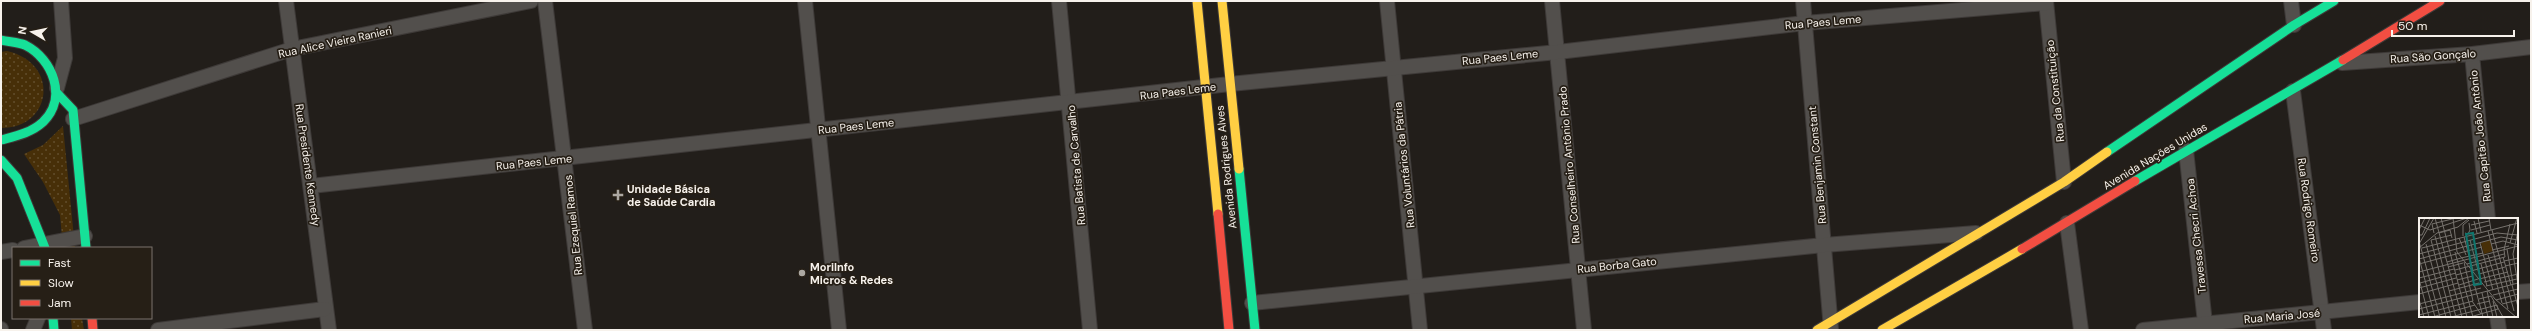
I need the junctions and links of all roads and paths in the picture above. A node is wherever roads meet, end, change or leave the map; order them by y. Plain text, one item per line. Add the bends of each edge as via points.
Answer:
1 (61, 1) edge
2 (286, 1) edge
3 (531, 1) edge
4 (545, 1) edge
5 (805, 1) edge
6 (1059, 1) edge
7 (1197, 1) edge
8 (1222, 1) edge
9 (1387, 1) edge
10 (1552, 1) edge
11 (1803, 1) edge
12 (2292, 1) edge
13 (2334, 1) edge
14 (2440, 1) edge
15 (2046, 2) edge
16 (2427, 5) edge
17 (1805, 23) junction
18 (2294, 25) junction
19 (1, 40) edge
20 (2531, 47) edge
21 (292, 49) junction
22 (1558, 52) junction
23 (2472, 54) junction
24 (2335, 64) junction
25 (1394, 67) junction
26 (1230, 84) junction
27 (1206, 87) junction
28 (56, 91) junction
29 (2293, 91) junction
30 (1070, 104) junction
31 (73, 120) junction
32 (819, 130) junction
33 (1, 140) edge
34 (2186, 150) junction
35 (566, 159) junction
36 (1, 160) edge
37 (2064, 182) junction
38 (311, 186) junction
39 (2488, 218) edge
40 (2067, 223) junction
41 (1982, 232) junction
42 (85, 242) edge
43 (1824, 245) junction
44 (45, 246) edge
45 (34, 247) edge
46 (12, 250) edge
47 (1, 252) edge
48 (1578, 269) junction
49 (1416, 287) junction
50 (2531, 291) edge
51 (2518, 292) edge
52 (2419, 302) edge
53 (1252, 303) junction
54 (325, 309) junction
55 (2323, 312) junction
56 (2498, 317) edge
57 (38, 319) edge
58 (53, 319) edge
59 (92, 319) edge
60 (2205, 323) junction
61 (1831, 326) edge
62 (33, 330) edge
63 (54, 330) edge
64 (93, 330) edge
65 (158, 330) edge
66 (329, 330) edge
67 (585, 330) edge
68 (839, 330) edge
69 (1090, 330) edge
70 (1229, 330) edge
71 (1255, 330) edge
72 (1420, 330) edge
73 (1584, 330) edge
74 (1817, 330) edge
75 (1882, 330) edge
76 (2081, 330) edge
77 (2143, 330) edge
78 (2324, 330) edge
79 (2499, 330) edge

1 - 28 street via 65,58
2 - 21 street, Rua Presidente Kennedy
3 - 21 street, Rua Alice Vieira Ranieri
4 - 35 street, Rua Ezequiel Ramos
5 - 32 street
6 - 30 street, Rua Batista de Carvalho
7 - 27 main road, Avenida Rodrigues Alves
8 - 26 main road, Avenida Rodrigues Alves
9 - 25 street, Rua Voluntários da Pátria
10 - 22 street, Rua Conselheiro Antônio Prado
11 - 17 street, Rua Benjamin Constant
12 - 18 street
13 - 18 main road
14 - 16 main road, Avenida Nações Unidas
15 - 17 street, Rua Paes Leme
15 - 37 street, Rua da Constituição
16 - 24 main road, Avenida Nações Unidas
17 - 22 street, Rua Paes Leme
17 - 43 street, Rua Benjamin Constant
18 - 37 main road
19 - 28 main road via 15,40 40,53 54,76
20 - 23 street, Rua São Gonçalo
21 - 31 street, Rua Alice Vieira Ranieri
21 - 38 street, Rua Presidente Kennedy
22 - 25 street, Rua Paes Leme
22 - 48 street, Rua Conselheiro Antônio Prado
23 - 24 street, Rua São Gonçalo
23 - 39 street, Rua Capitão João Antônio
24 - 29 main road, Avenida Nações Unidas
25 - 26 street, Rua Paes Leme
25 - 49 street, Rua Voluntários da Pátria
26 - 27 street, Rua Paes Leme
26 - 53 main road, Avenida Rodrigues Alves
27 - 30 street, Rua Paes Leme
27 - 70 main road, Avenida Rodrigues Alves
28 - 31 main road via 73,110
28 - 33 main road via 53,108 45,122 17,139
29 - 34 main road, Avenida Nações Unidas
29 - 55 street, Rua Rodrigo Romeiro
30 - 32 street, Rua Paes Leme
30 - 69 street, Rua Batista de Carvalho
31 - 42 main road
32 - 35 street, Rua Paes Leme
32 - 68 street
34 - 40 main road, Avenida Nações Unidas
34 - 60 street, Travessa Checri Achoa
35 - 38 street, Rua Paes Leme
35 - 67 street, Rua Ezequiel Ramos
36 - 44 main road via 18,178
37 - 41 main road
38 - 54 street, Rua Presidente Kennedy
40 - 75 main road, Avenida Nações Unidas
40 - 76 street
41 - 43 street, Rua Borba Gato
41 - 61 main road
42 - 44 street
43 - 48 street, Rua Borba Gato
43 - 61 street, Rua Benjamin Constant
44 - 45 street
46 - 47 street
48 - 49 street, Rua Borba Gato
48 - 73 street, Rua Conselheiro Antônio Prado
49 - 53 street, Rua Borba Gato
49 - 72 street, Rua Voluntários da Pátria
50 - 51 street
52 - 55 street, Rua Maria José
53 - 71 main road, Avenida Rodrigues Alves
54 - 65 street
54 - 66 street, Rua Presidente Kennedy
55 - 60 street, Rua Maria José
55 - 78 street, Rua Rodrigo Romeiro
56 - 79 street
57 - 62 street
58 - 63 main road
59 - 64 main road
60 - 77 street, Rua Maria José
61 - 74 main road

